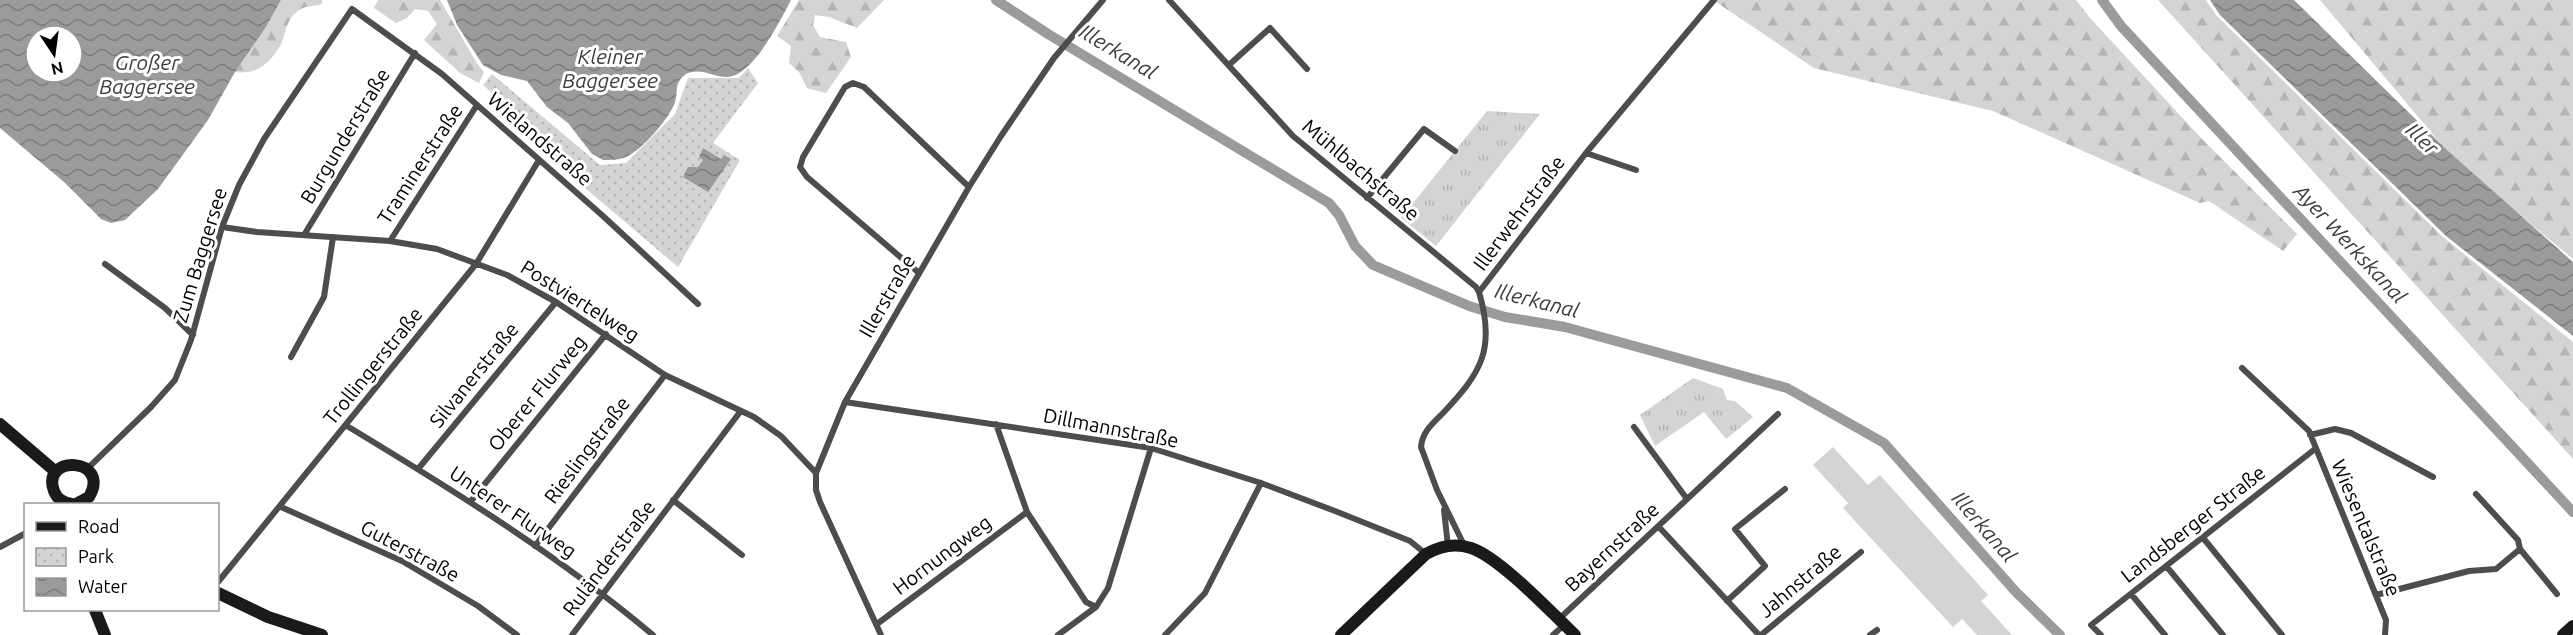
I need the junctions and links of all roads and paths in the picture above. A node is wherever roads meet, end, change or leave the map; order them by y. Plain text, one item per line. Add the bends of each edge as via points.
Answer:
1 (1102, 0) edge
2 (1169, 0) edge
3 (1714, 0) edge
4 (352, 9) joint
5 (415, 53) junction
6 (1230, 64) junction
7 (1306, 69) dead end
8 (477, 105) junction
9 (1455, 151) dead end
10 (1586, 153) junction
11 (539, 160) junction
12 (1636, 170) dead end
13 (969, 187) junction
14 (1367, 198) junction
15 (222, 227) junction
16 (304, 235) junction
17 (333, 237) junction
18 (390, 241) junction
19 (105, 264) dead end
20 (476, 264) junction
21 (919, 273) junction
22 (1480, 295) junction
23 (556, 302) junction
24 (698, 304) dead end
25 (606, 334) junction
26 (193, 335) junction
27 (291, 357) dead end
28 (2242, 368) dead end
29 (665, 375) junction
30 (845, 402) junction
31 (740, 412) junction
32 (1778, 414) dead end
33 (0, 424) edge
34 (996, 424) junction
35 (347, 426) junction
36 (1634, 427) dead end
37 (2310, 435) junction
38 (1151, 448) junction
39 (2315, 449) junction
40 (87, 469) junction
41 (418, 469) junction
42 (56, 472) junction
43 (816, 473) junction
44 (2433, 477) dead end
45 (1261, 483) junction
46 (1785, 489) dead end
47 (2476, 494) dead end
48 (673, 500) junction
49 (1688, 500) junction
50 (93, 501) edge
51 (471, 501) junction
52 (68, 503) edge
53 (77, 503) edge
54 (1443, 503) junction
55 (281, 507) junction
56 (1027, 512) junction
57 (1659, 527) junction
58 (24, 534) edge
59 (2204, 538) junction
60 (535, 546) junction
61 (1448, 546) junction
62 (1464, 546) junction
63 (0, 547) edge
64 (2520, 549) junction
65 (1861, 552) dead end
66 (1426, 554) junction
67 (742, 555) dead end
68 (2167, 567) junction
69 (219, 581) edge
70 (219, 593) edge
71 (603, 594) junction
72 (2131, 594) junction
73 (2557, 594) dead end
74 (2376, 595) junction
75 (1726, 601) junction
76 (1096, 607) junction
77 (96, 611) edge
78 (1561, 622) junction
79 (877, 624) junction
80 (2573, 626) edge
81 (1877, 630) dead end
82 (1343, 634) edge
83 (105, 635) edge
84 (322, 635) edge
85 (517, 635) edge
86 (572, 635) edge
87 (653, 635) edge
88 (881, 635) edge
89 (1058, 635) edge
90 (1165, 635) edge
91 (1553, 635) edge
92 (1575, 635) edge
93 (1760, 635) edge
94 (1870, 635) edge
95 (2101, 635) edge
96 (2165, 635) edge
97 (2223, 635) edge
98 (2282, 635) edge
99 (2385, 635) edge
100 (2563, 635) edge

1 - 13 street, Illerstraße via 1054,58
2 - 6 street, Mühlbachstraße
3 - 10 street, Illerwehrstraße
4 - 5 street, Wielandstraße
4 - 15 street, Zum Baggersee via 264,139
5 - 8 street, Wielandstraße
5 - 16 street, Burgunderstraße
6 - 7 street via 1270,28
6 - 14 street, Mühlbachstraße via 1293,136
8 - 11 street, Wielandstraße
8 - 18 street, Traminerstraße
9 - 14 street via 1424,129
10 - 12 street
10 - 22 street, Illerwehrstraße
11 - 20 street, Trollingerstraße
11 - 24 street, Wielandstraße
13 - 21 street, Illerstraße
13 - 21 street via 864,87 853,83 845,87 800,167
14 - 22 street, Mühlbachstraße via 1476,287
15 - 16 street, Postviertelweg
15 - 26 street, Zum Baggersee
16 - 17 street, Postviertelweg
17 - 18 street, Postviertelweg
17 - 27 street via 324,297
18 - 20 street, Postviertelweg via 437,249
19 - 26 street via 165,308
20 - 23 street, Postviertelweg via 507,275
20 - 35 street, Trollingerstraße
21 - 30 street, Illerstraße
22 - 54 street, Illerwehrstraße via 1486,339 1481,366 1422,441 1423,456
23 - 25 street, Postviertelweg
23 - 41 street, Silvanerstraße
25 - 29 street, Postviertelweg
25 - 51 street, Oberer Flurweg
26 - 40 street, Zum Baggersee via 175,380
28 - 37 street, Wiesentalstraße
29 - 31 street, Postviertelweg
29 - 60 street, Rieslingstraße
30 - 34 street, Dillmannstraße
30 - 43 street, Illerstraße
31 - 43 street, Postviertelweg via 781,436
31 - 48 street, Ruländerstraße
32 - 49 street, Bayernstraße
33 - 42 main road
34 - 38 street, Dillmannstraße
34 - 56 street
35 - 41 street, Unterer Flurweg
35 - 55 street, Trollingerstraße
36 - 49 street, Bayernstraße
37 - 39 street, Wiesentalstraße
37 - 44 street, Wiesentalstraße via 2335,429 2351,433
38 - 45 street, Dillmannstraße
38 - 76 street via 1108,588
39 - 59 street, Landsberger Straße
39 - 74 street, Wiesentalstraße
40 - 42 main road via 71,464
40 - 50 main road via 94,485
41 - 51 street, Unterer Flurweg
42 - 52 main road via 53,490
43 - 79 street via 820,502
45 - 66 street, Dillmannstraße via 1410,541
45 - 90 street via 1205,593
46 - 75 street via 1735,529 1765,566
47 - 64 street via 2518,540
48 - 67 street, Ruländerstraße
48 - 71 street, Ruländerstraße
49 - 57 street, Bayernstraße
50 - 53 main road
51 - 60 street, Unterer Flurweg
54 - 61 street, Illerwehrstraße
54 - 62 street, Illerwehrstraße
55 - 69 street, Trollingerstraße
55 - 85 street, Guterstraße via 402,561 478,606
56 - 76 street via 1086,602
56 - 79 street, Hornungweg
57 - 75 street
57 - 78 street, Bayernstraße
58 - 63 street
59 - 68 street, Landsberger Straße
59 - 98 street
60 - 71 street, Unterer Flurweg
61 - 62 main road
61 - 66 main road
62 - 78 main road via 1486,556
64 - 73 street
64 - 74 street via 2496,569 2469,571
65 - 93 street, Jahnstraße
66 - 82 main road
68 - 72 street, Landsberger Straße
68 - 97 street
70 - 84 main road via 268,617
71 - 86 street, Ruländerstraße
71 - 87 street, Unterer Flurweg
72 - 95 street, Landsberger Straße via 2091,625
72 - 96 street
74 - 99 street, Wiesentalstraße via 2386,620
75 - 93 street
76 - 89 street
77 - 83 main road
78 - 91 street, Bayernstraße
78 - 92 main road
79 - 88 street
80 - 100 main road
81 - 94 street

